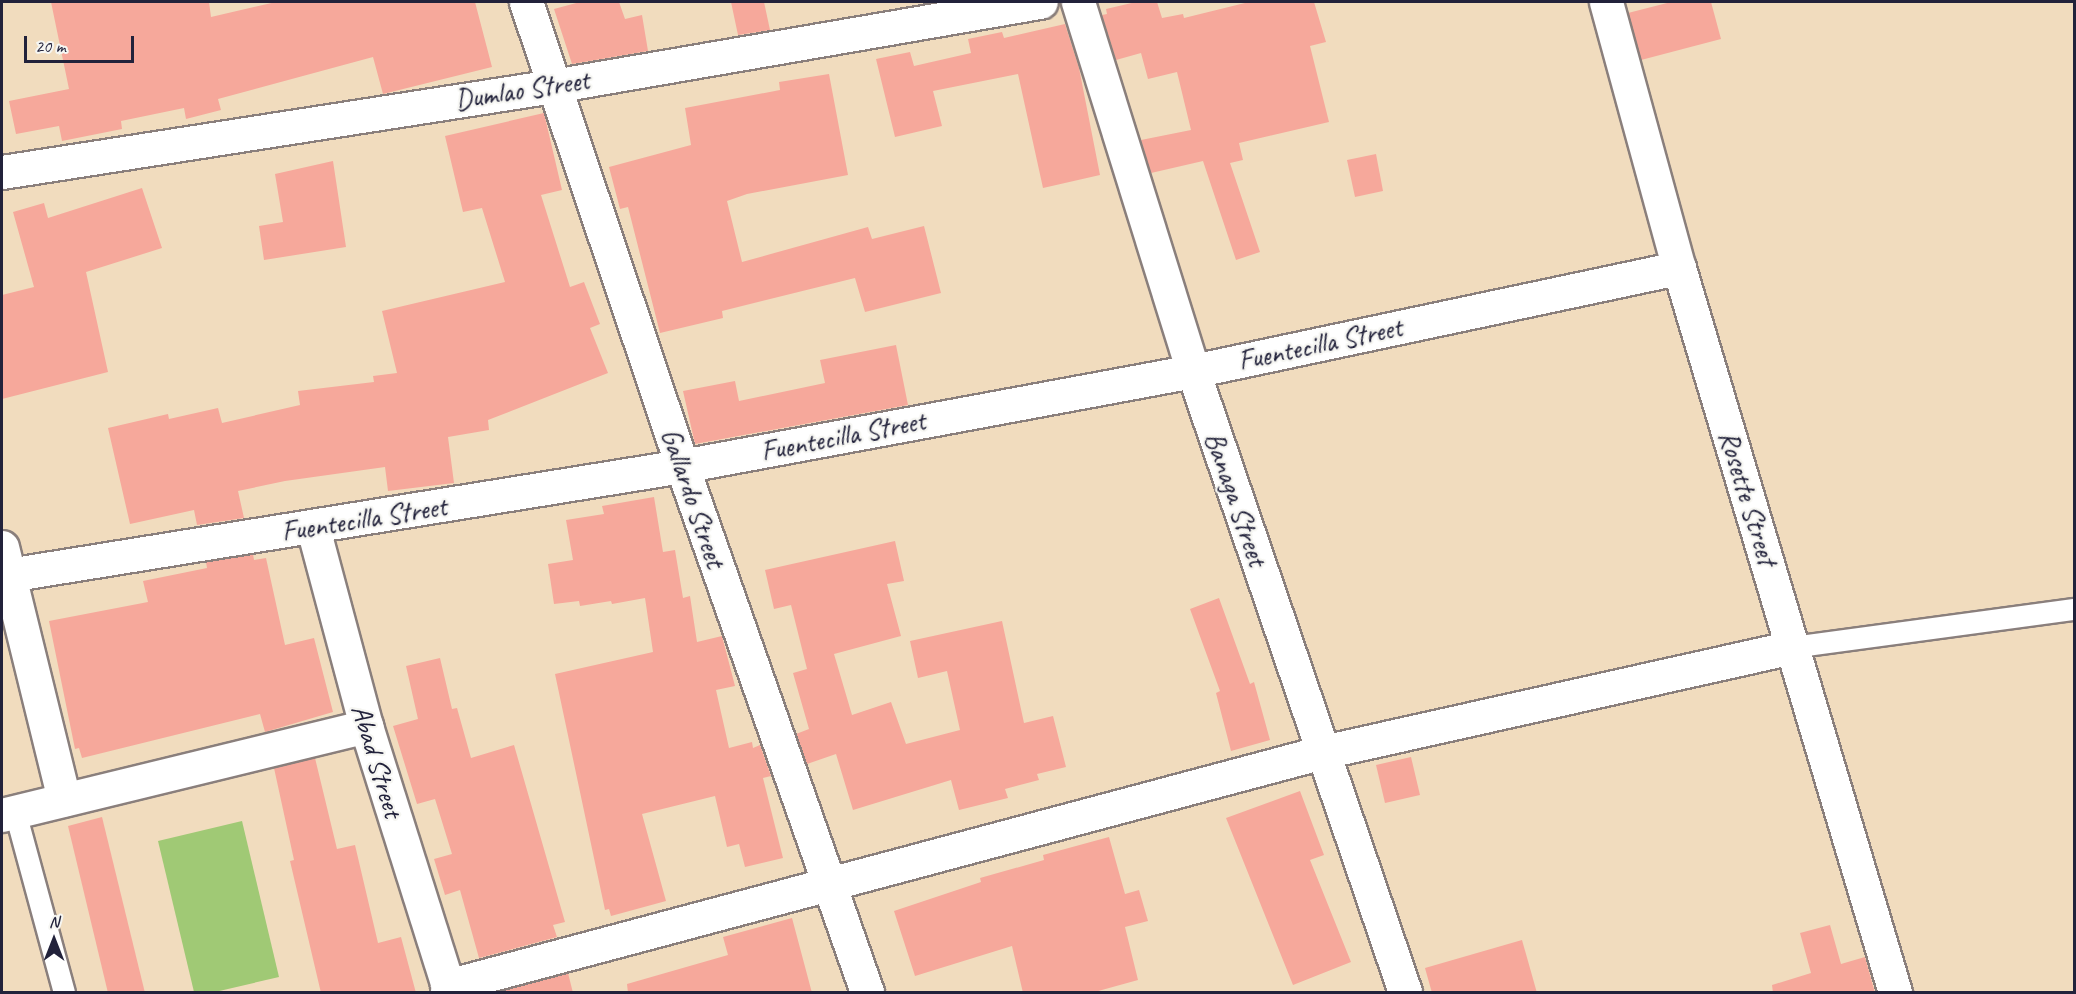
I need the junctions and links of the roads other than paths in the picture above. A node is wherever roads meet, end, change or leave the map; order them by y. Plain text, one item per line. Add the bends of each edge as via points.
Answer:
1 (526, 2) edge
2 (1041, 2) edge
3 (1078, 2) edge
4 (1606, 2) edge
5 (553, 86) junction
6 (2, 172) edge
7 (1679, 268) junction
8 (1193, 372) junction
9 (682, 466) junction
10 (313, 528) junction
11 (4, 566) edge
12 (2074, 609) edge
13 (1792, 647) junction
14 (366, 726) junction
15 (1323, 752) junction
16 (64, 800) junction
17 (8, 814) edge
18 (830, 885) junction
19 (448, 989) edge
20 (64, 993) edge
21 (867, 993) edge
22 (1405, 993) edge
23 (1895, 993) edge

1 - 5 street, Gallardo Street
2 - 5 street, Dumlao Street
3 - 8 street, Banaga Street
4 - 7 street, Rosette Street
5 - 6 street, Dumlao Street
5 - 9 street, Gallardo Street
7 - 8 street, Fuentecilla Street
7 - 13 street, Rosette Street
8 - 9 street, Fuentecilla Street
8 - 15 street, Banaga Street
9 - 10 street, Fuentecilla Street
9 - 18 street, Gallardo Street
10 - 11 street, Fuentecilla Street
10 - 14 street, Abad Street
11 - 16 street
12 - 13 lane
13 - 15 street
13 - 23 street, Rosette Street
14 - 16 street
14 - 19 street, Abad Street
15 - 18 street
15 - 22 street, Banaga Street
16 - 17 street
17 - 20 lane
18 - 19 street
18 - 21 street, Gallardo Street

